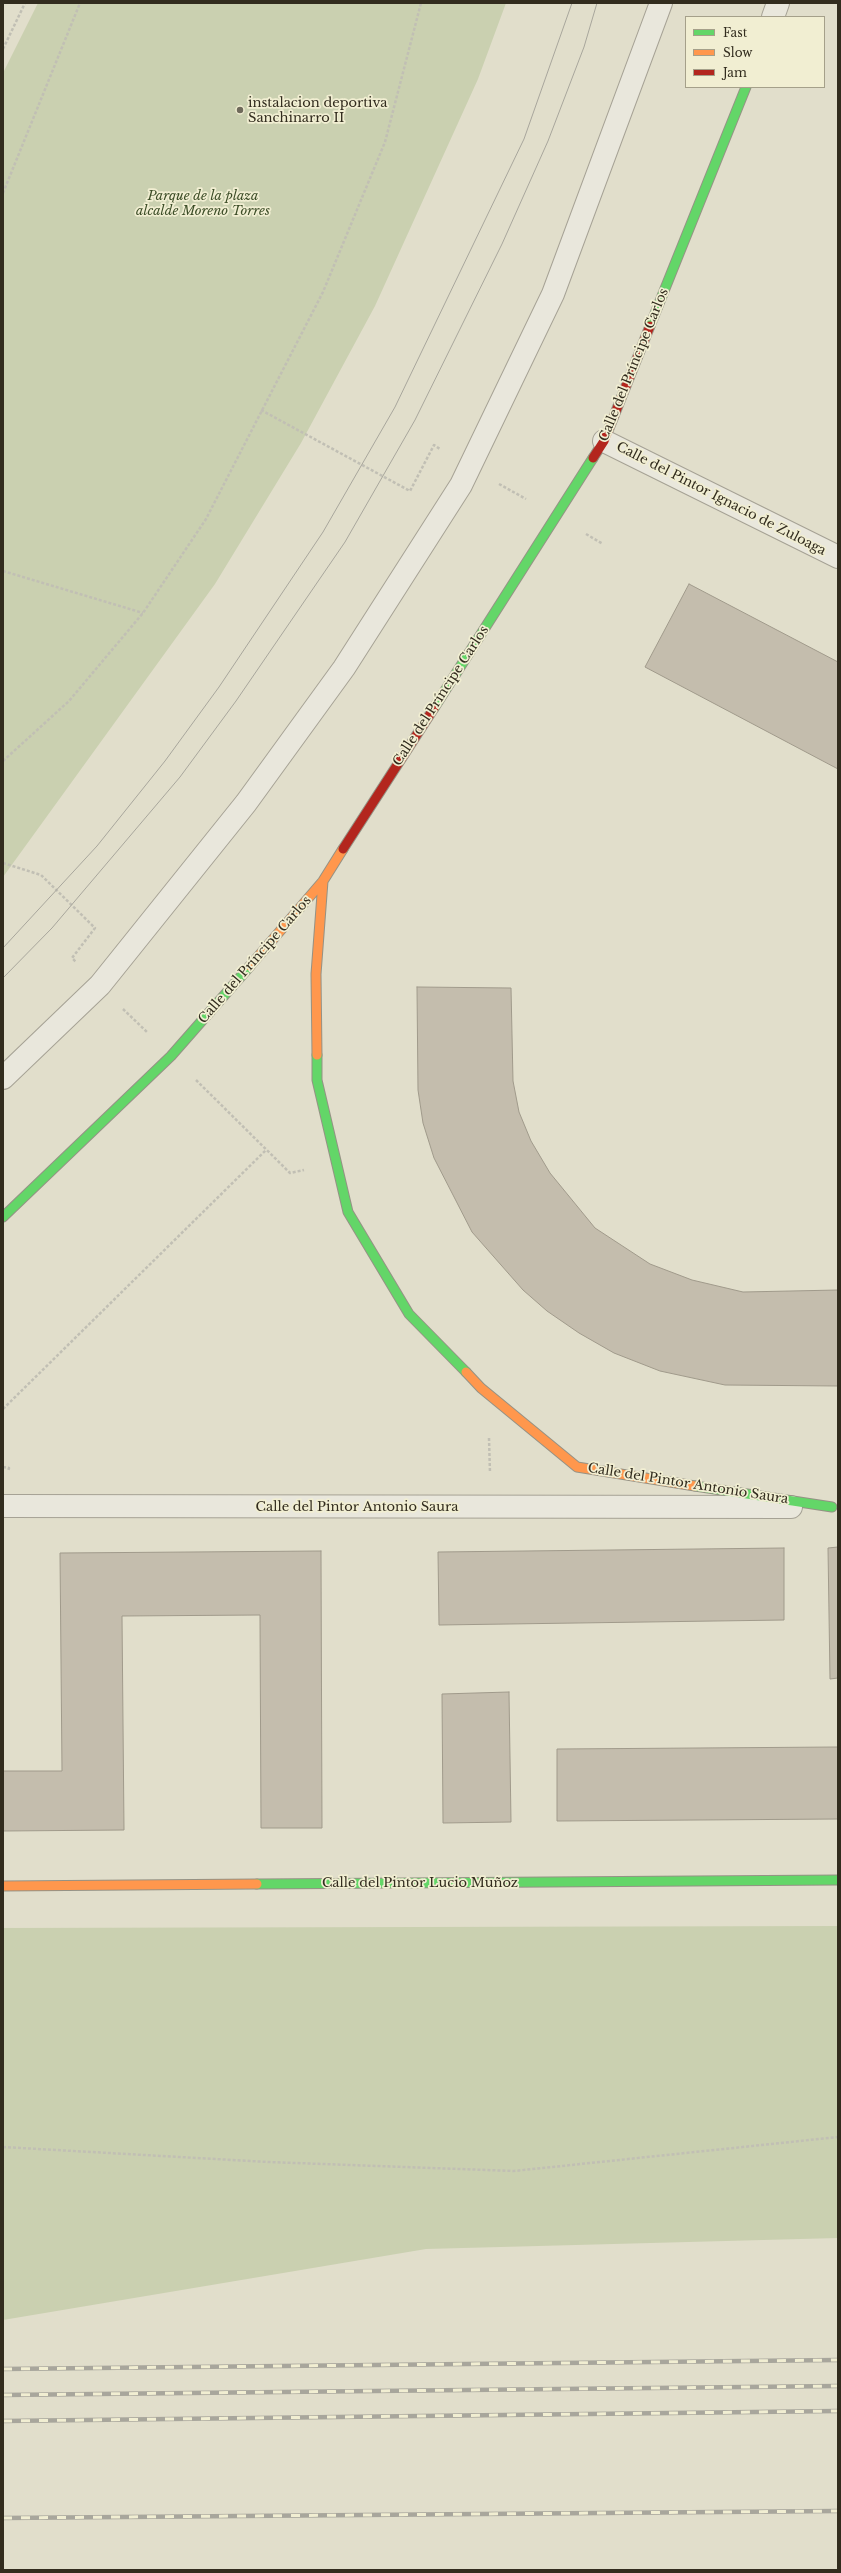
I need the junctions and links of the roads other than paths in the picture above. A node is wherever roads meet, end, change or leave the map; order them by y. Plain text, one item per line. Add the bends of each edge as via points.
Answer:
1 (661, 3) edge
2 (778, 3) edge
3 (772, 16) edge
4 (746, 88) edge
5 (604, 441) junction
6 (838, 557) edge
7 (323, 881) junction
8 (3, 1078) edge
9 (3, 1218) edge
10 (3, 1506) edge
11 (835, 1507) edge
12 (838, 1880) edge
13 (3, 1886) edge

1 - 8 street via 553,294 461,485 344,668 246,803 100,985
2 - 3 street
4 - 5 street, Calle del Príncipe Carlos
5 - 6 street, Calle del Pintor Ignacio de Zuloaga
5 - 7 street, Calle del Príncipe Carlos
7 - 9 street, Calle del Príncipe Carlos via 171,1056
7 - 11 street, Calle del Pintor Antonio Saura via 316,974 317,1080 348,1212 409,1314 488,1394 577,1467
10 - 11 street, Calle del Pintor Antonio Saura
12 - 13 street, Calle del Pintor Lucio Muñoz

